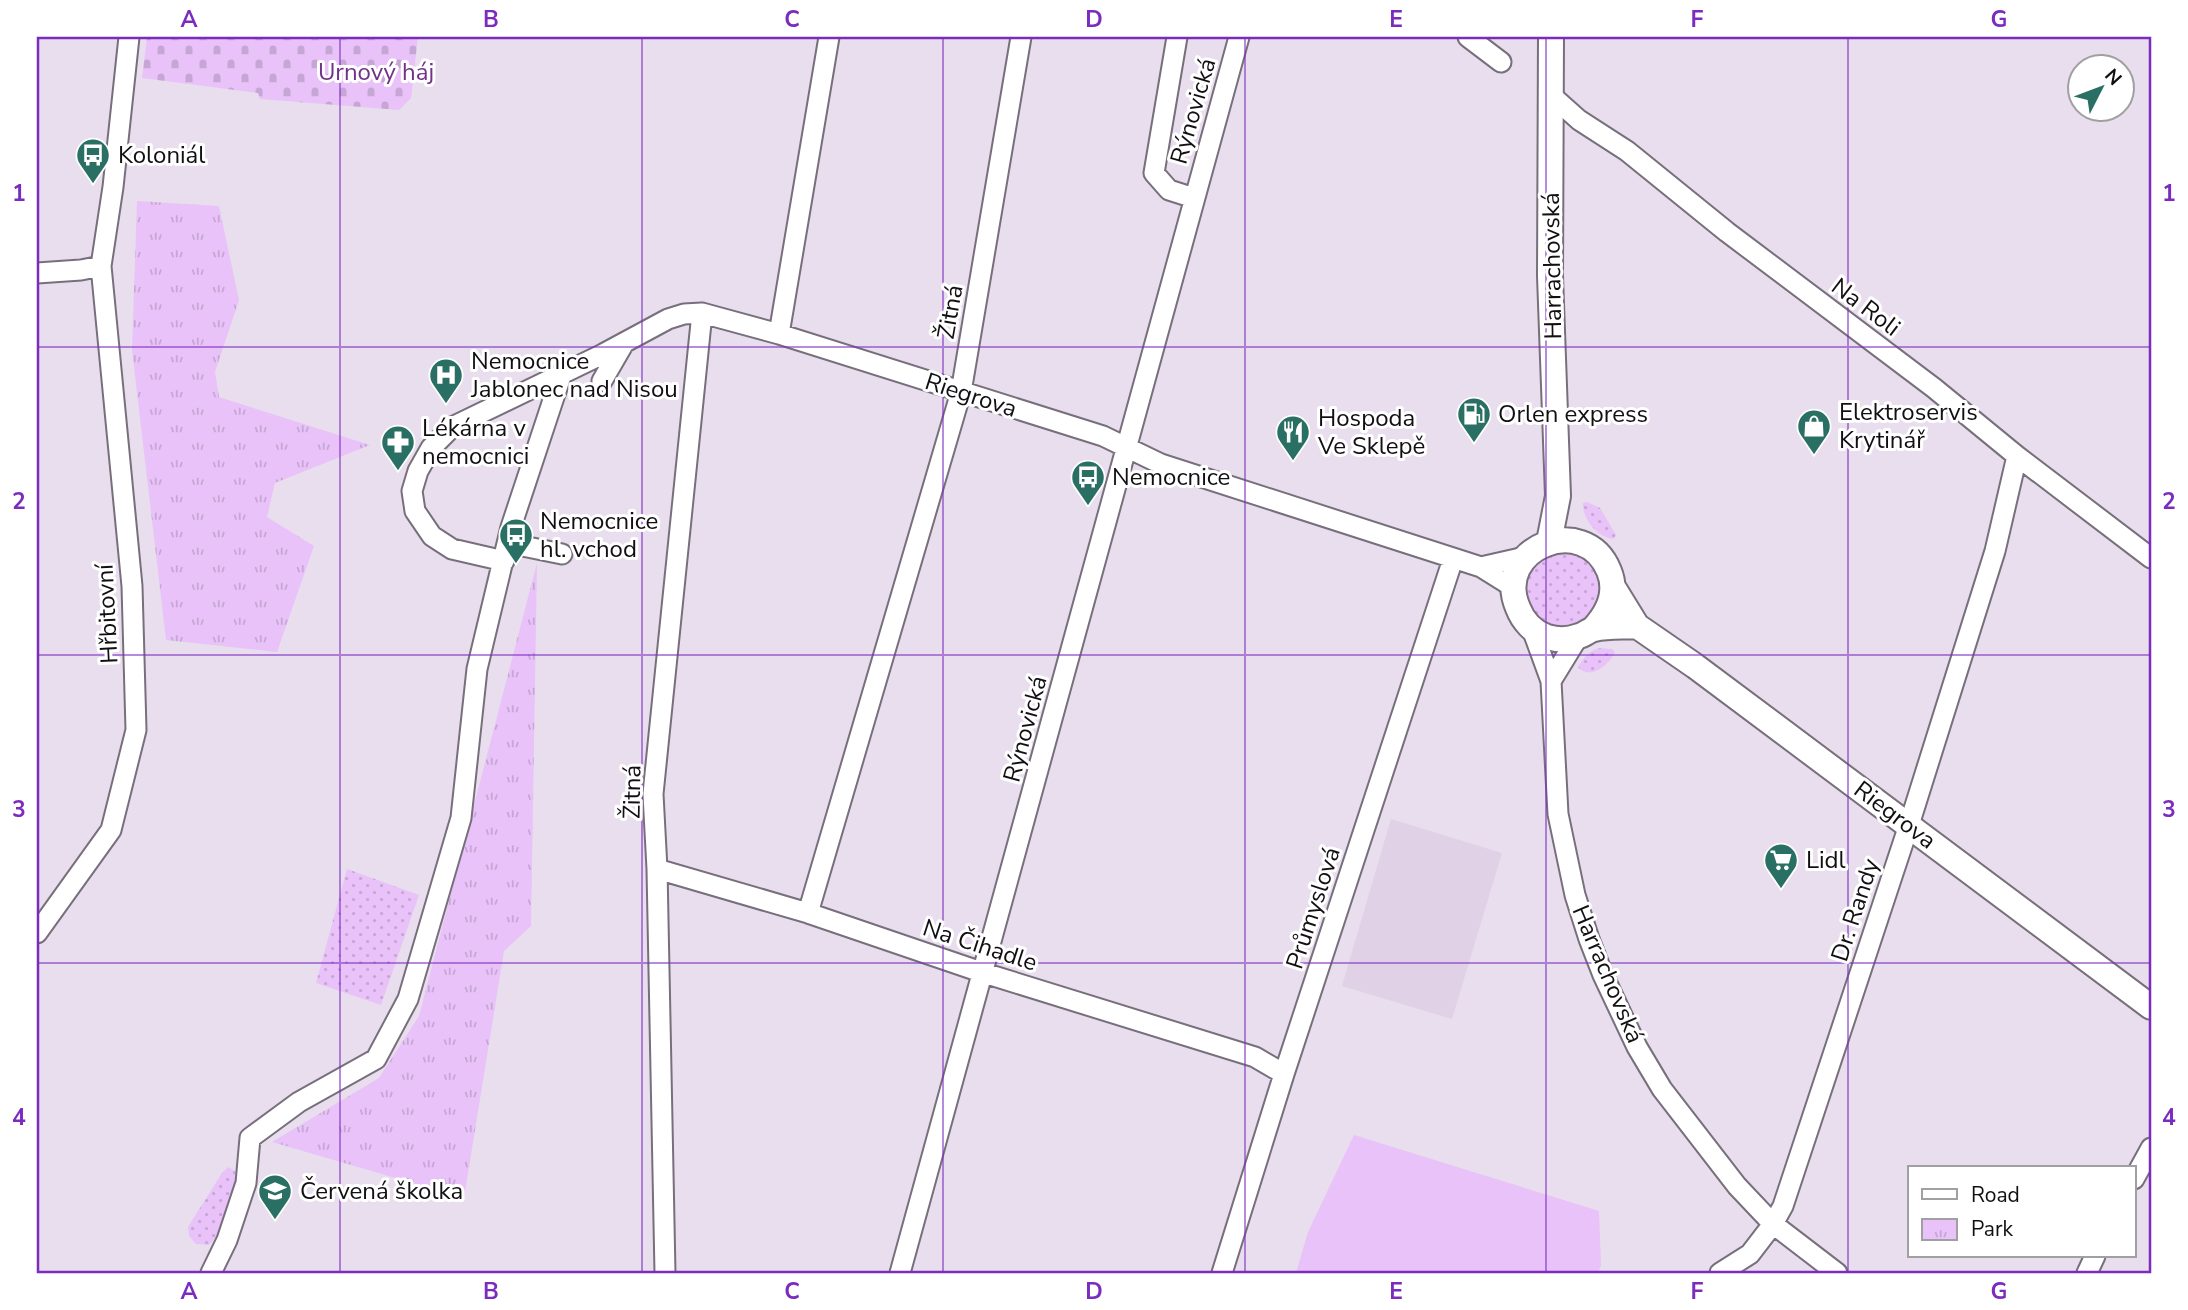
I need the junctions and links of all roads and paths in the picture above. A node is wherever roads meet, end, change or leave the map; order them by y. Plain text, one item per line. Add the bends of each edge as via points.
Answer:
1 (129, 37) edge
2 (829, 37) edge
3 (1021, 37) edge
4 (1177, 37) edge
5 (1239, 37) edge
6 (1468, 37) edge
7 (1551, 37) edge
8 (1501, 62) dead end
9 (1551, 95) junction
10 (1194, 198) junction
11 (101, 266) junction
12 (37, 273) edge
13 (702, 313) junction
14 (779, 334) junction
15 (625, 342) junction
16 (562, 373) junction
17 (603, 381) dead end
18 (961, 391) junction
19 (1127, 448) junction
20 (2017, 456) junction
21 (1558, 496) junction
22 (1549, 542) junction
23 (1578, 542) junction
24 (506, 552) junction
25 (562, 554) dead end
26 (1525, 557) junction
27 (2151, 558) edge
28 (1453, 559) junction
29 (1481, 567) junction
30 (1513, 587) junction
31 (1613, 587) junction
32 (1637, 626) junction
33 (1532, 629) junction
34 (1586, 633) junction
35 (1552, 681) junction
36 (1909, 825) junction
37 (657, 869) junction
38 (808, 913) junction
39 (37, 933) edge
40 (984, 973) junction
41 (2151, 1007) edge
42 (1284, 1074) junction
43 (2151, 1149) edge
44 (2136, 1175) edge
45 (1773, 1224) junction
46 (211, 1273) edge
47 (665, 1273) edge
48 (900, 1273) edge
49 (1222, 1273) edge
50 (1720, 1273) edge
51 (1837, 1273) edge

1 - 11 street, Hřbitovní
2 - 14 street
3 - 18 street, Žitná
4 - 10 street, Rýnovická via 1154,173 1168,190
5 - 10 street, Rýnovická
6 - 8 street
7 - 9 street, Harrachovská
9 - 20 street, Na Roli
9 - 21 street, Harrachovská via 1550,276
10 - 19 street, Rýnovická
11 - 12 street
11 - 39 street, Hřbitovní via 132,586 136,730 111,830
13 - 14 street, Riegrova
13 - 15 street, Riegrova via 668,319
13 - 37 street, Žitná via 653,794
14 - 18 street, Riegrova
15 - 16 street, Riegrova
15 - 17 street
16 - 24 street
16 - 24 street, Riegrova via 452,427 418,471 412,491 415,511 432,536 452,549
18 - 19 street, Riegrova via 1103,436
18 - 38 street, Žitná
19 - 28 street, Riegrova via 1161,464
19 - 40 street, Rýnovická
20 - 27 street, Na Roli
20 - 36 street, Dr. Randy via 1995,551
21 - 22 street, Harrachovská
21 - 23 street, Harrachovská
22 - 23 street
22 - 26 street, Riegrova
23 - 31 street, Riegrova via 1602,559
24 - 25 street, Riegrova
24 - 46 street via 477,669 461,818 408,999 376,1059 299,1102 250,1138 246,1183
26 - 29 street, Riegrova
26 - 30 street
28 - 29 street, Riegrova
28 - 42 street, Průmyslová
29 - 30 street, Riegrova
30 - 33 street via 1518,610
31 - 32 street, Riegrova
31 - 34 street via 1605,617
32 - 34 street
32 - 36 street, Riegrova
33 - 34 street via 1562,639
33 - 35 street, Harrachovská
34 - 35 street
35 - 45 street, Harrachovská via 1558,814 1575,895 1598,963 1662,1089 1737,1186
36 - 41 street, Riegrova
36 - 45 street, Dr. Randy via 1783,1206
37 - 38 street, Na Čihadle
37 - 47 street, Žitná
38 - 40 street, Na Čihadle
40 - 42 street, Na Čihadle via 1255,1057
40 - 48 street, Rýnovická
42 - 49 street, Průmyslová
43 - 44 street
45 - 50 street, Dr. Randy via 1751,1254
45 - 51 street

